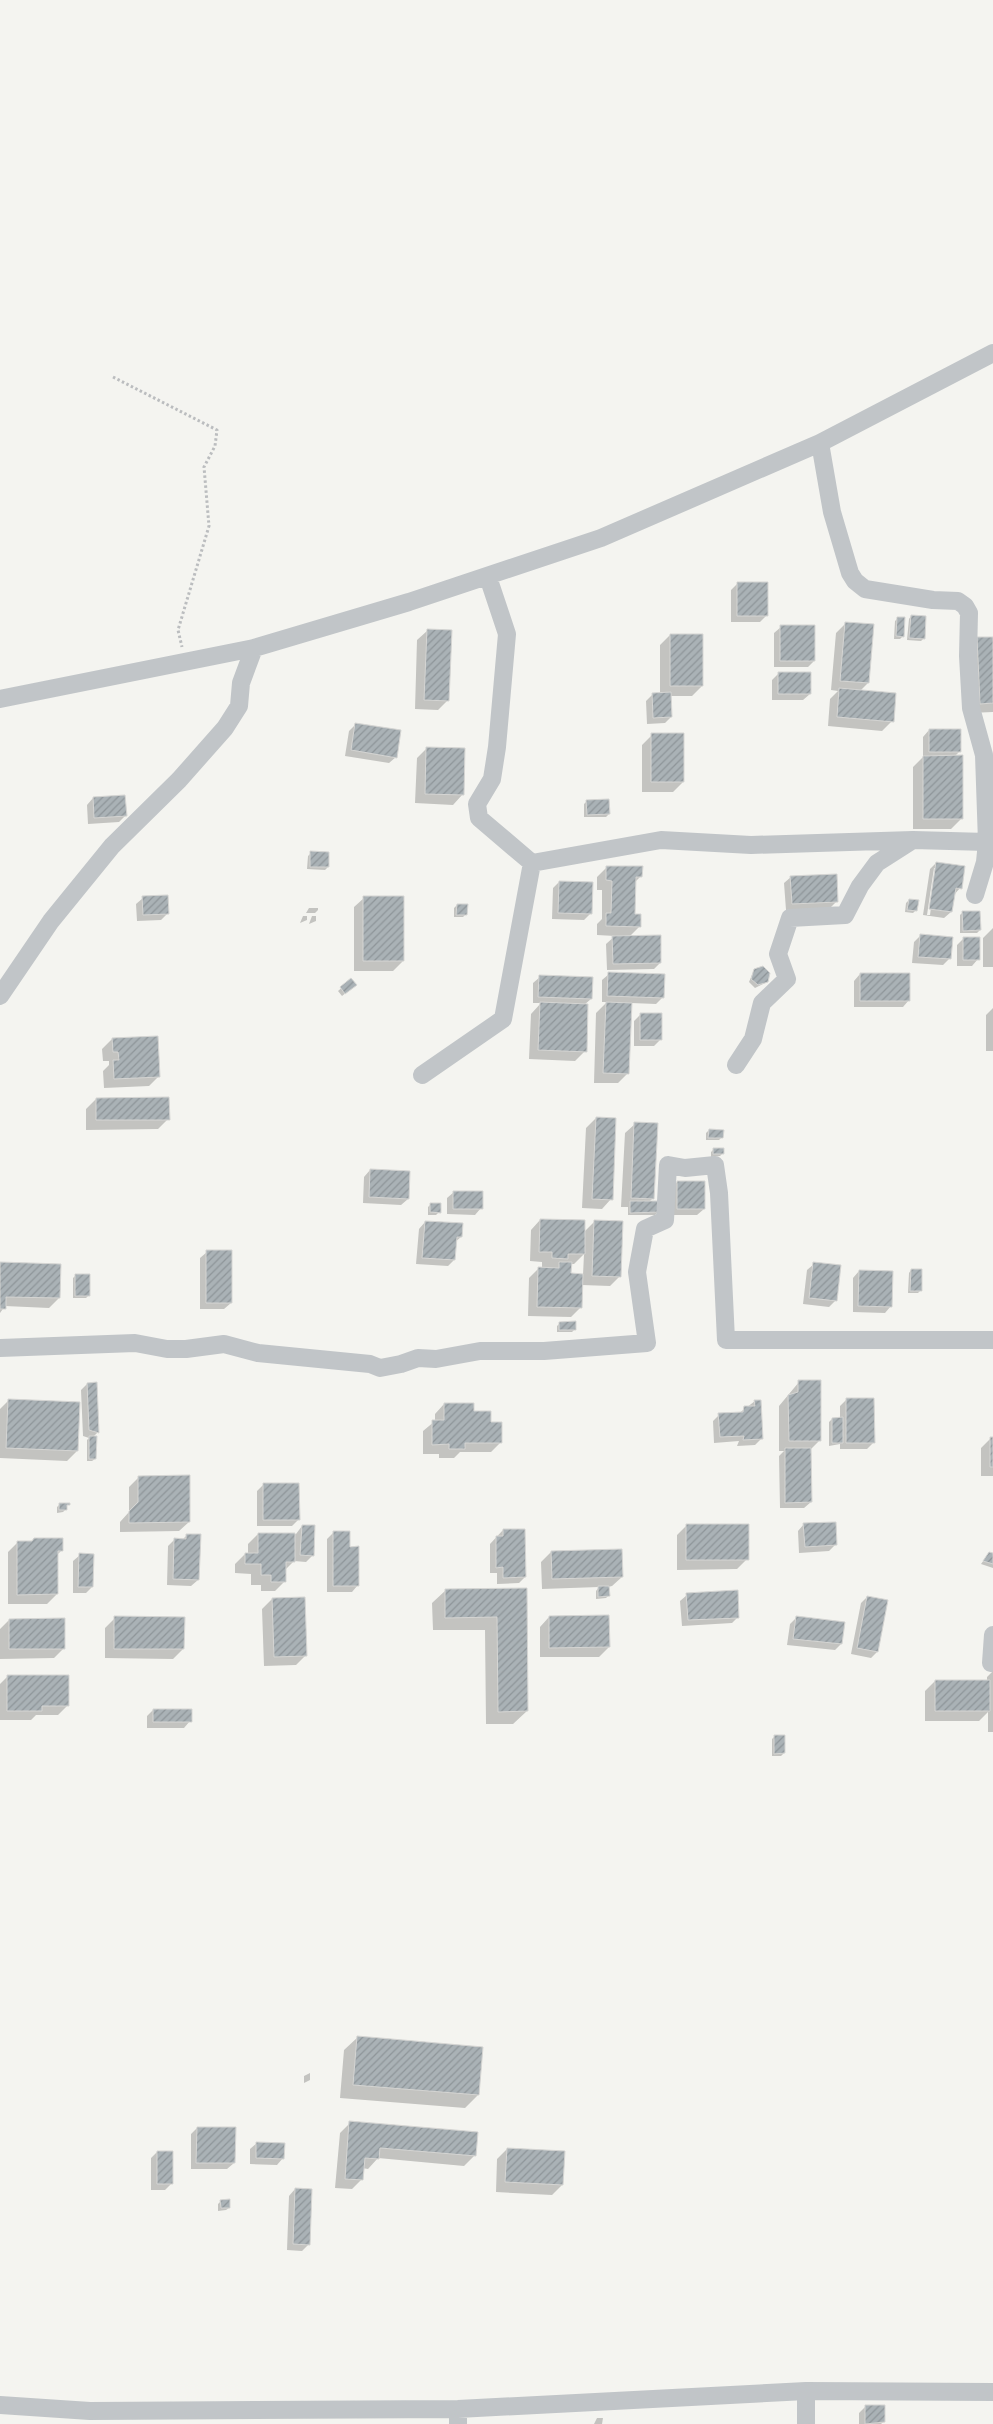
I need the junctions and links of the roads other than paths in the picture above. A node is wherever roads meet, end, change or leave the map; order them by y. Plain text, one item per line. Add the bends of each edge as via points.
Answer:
1 (993, 353) edge
2 (820, 443) junction
3 (490, 583) dead end
4 (254, 648) junction
5 (0, 699) edge
6 (913, 840) junction
7 (990, 841) edge
8 (532, 864) junction
9 (975, 895) dead end
10 (0, 996) edge
11 (736, 1065) dead end
12 (422, 1075) dead end
13 (993, 1340) edge
14 (0, 1348) edge
15 (993, 1635) edge
16 (993, 1663) edge
17 (806, 2390) junction
18 (993, 2392) edge
19 (0, 2405) edge
20 (458, 2416) edge
21 (806, 2424) edge

1 - 2 street
2 - 4 street via 601,538 409,602
2 - 7 street via 832,512 855,581 865,589 958,601 969,613 971,708 984,755
3 - 8 street via 508,634 492,779 477,804 479,818
4 - 5 street
4 - 10 street via 241,683 239,706 225,728 179,780 112,846 51,921
6 - 7 street
6 - 8 street via 751,845 660,840
6 - 11 street via 877,864 860,886 845,915 790,918 778,954 787,978 762,1003 753,1039
7 - 9 street
8 - 12 street via 503,1019
13 - 14 street via 726,1340 715,1165 685,1168 668,1165 664,1220 645,1229 637,1272 647,1343 544,1351 480,1351 436,1359 418,1358 380,1368 370,1364 258,1353 224,1344 186,1349 167,1349 135,1342
15 - 16 street
17 - 18 street
17 - 20 street
17 - 21 street
19 - 20 street via 90,2411

